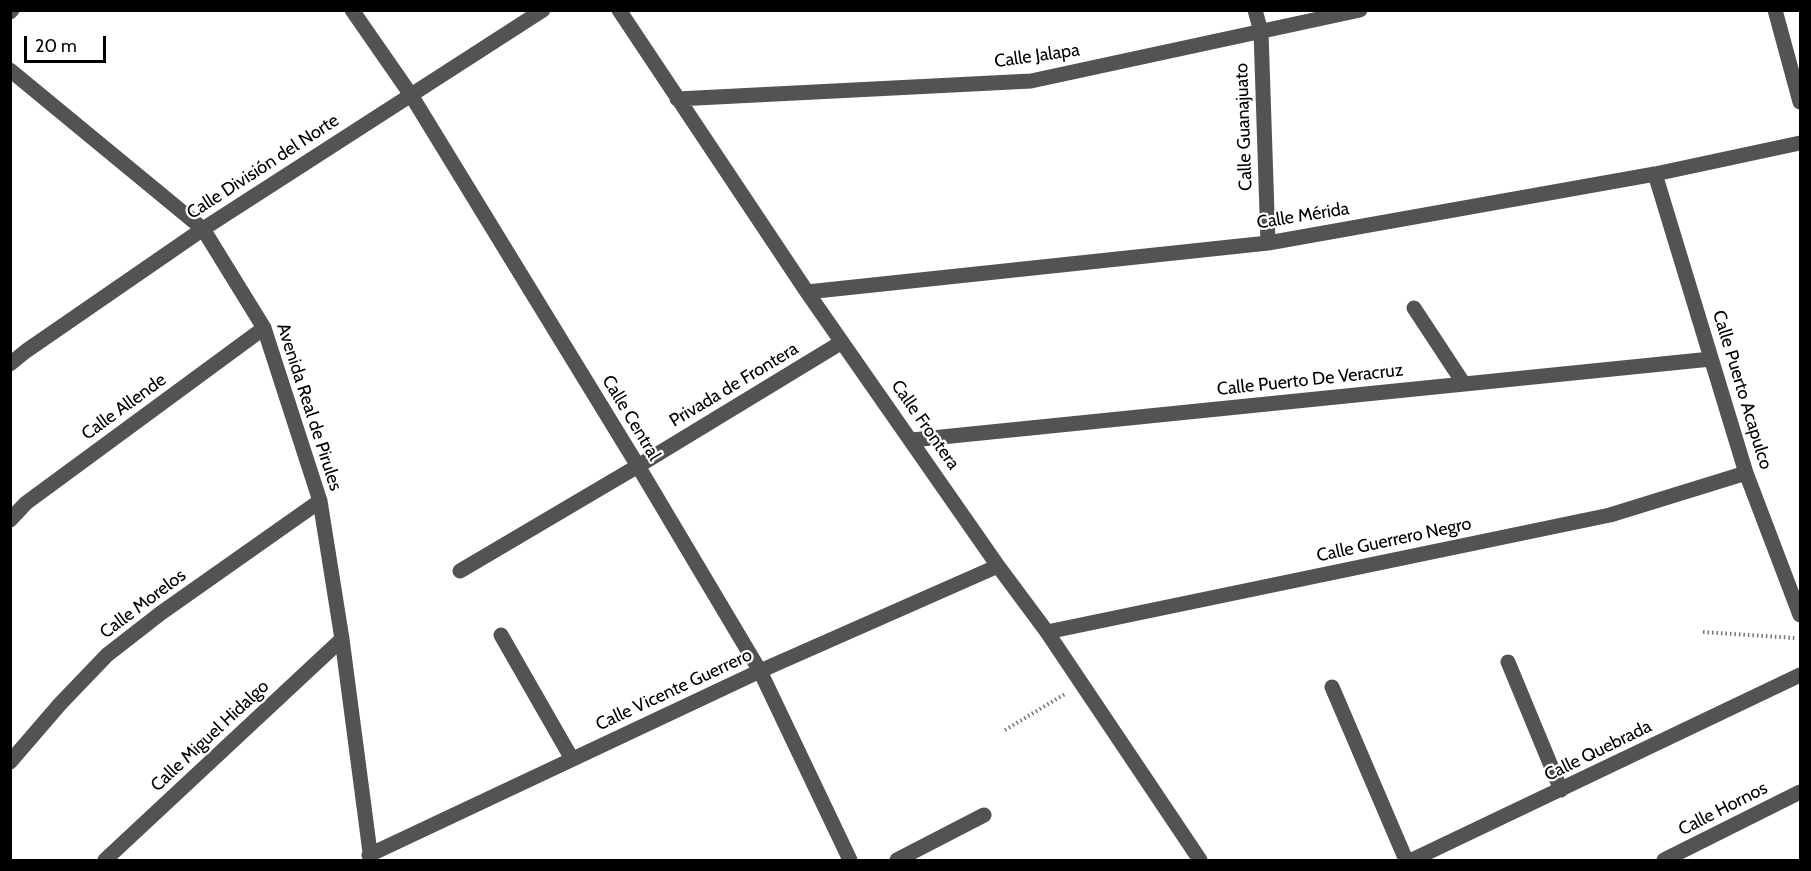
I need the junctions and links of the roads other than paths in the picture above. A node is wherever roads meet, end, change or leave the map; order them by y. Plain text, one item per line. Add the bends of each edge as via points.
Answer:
1 (352, 10) edge
2 (543, 10) edge
3 (619, 10) edge
4 (1255, 10) edge
5 (1360, 10) edge
6 (1775, 10) edge
7 (1260, 32) junction
8 (10, 70) edge
9 (411, 95) junction
10 (677, 99) junction
11 (1800, 102) edge
12 (1800, 143) edge
13 (1656, 174) junction
14 (203, 229) junction
15 (1268, 243) junction
16 (807, 292) junction
17 (1414, 308) dead end
18 (264, 328) junction
19 (842, 342) junction
20 (1711, 359) junction
21 (10, 364) edge
22 (1464, 384) junction
23 (912, 440) junction
24 (638, 466) junction
25 (1746, 473) junction
26 (320, 501) junction
27 (10, 520) edge
28 (998, 566) junction
29 (460, 571) dead end
30 (1795, 585) edge
31 (1800, 615) edge
32 (1047, 632) junction
33 (501, 635) dead end
34 (342, 639) junction
35 (1508, 662) dead end
36 (760, 671) junction
37 (1800, 675) edge
38 (1332, 687) dead end
39 (572, 759) junction
40 (10, 762) edge
41 (1561, 790) junction
42 (1800, 792) edge
43 (984, 815) dead end
44 (370, 858) edge
45 (105, 861) edge
46 (850, 861) edge
47 (897, 861) edge
48 (1200, 861) edge
49 (1406, 861) edge
50 (1412, 861) edge
51 (1664, 861) edge

1 - 9 street, Calle Central
2 - 9 street, Calle División del Norte
3 - 10 street, Calle Frontera
4 - 7 street, Calle Guanajuato
5 - 7 street, Calle Jalapa
6 - 11 street
7 - 10 street, Calle Jalapa via 1031,81
7 - 15 street, Calle Guanajuato
8 - 14 street, Avenida Real de Pirules
9 - 14 street, Calle División del Norte
9 - 24 street, Calle Central
10 - 16 street, Calle Frontera
12 - 13 street, Calle Mérida
13 - 15 street, Calle Mérida
13 - 20 street, Calle Puerto Acapulco
14 - 18 street, Avenida Real de Pirules
14 - 21 street, Calle División del Norte
15 - 16 street, Calle Mérida
16 - 19 street, Calle Frontera
17 - 22 street
18 - 26 street, Avenida Real de Pirules
18 - 27 street, Calle Allende via 26,503
19 - 23 street, Calle Frontera
19 - 24 street, Privada de Frontera
20 - 22 street, Calle Puerto De Veracruz
20 - 25 street, Calle Puerto Acapulco
22 - 23 street, Calle Puerto De Veracruz
23 - 28 street, Calle Frontera
24 - 29 street, Privada de Frontera
24 - 36 street, Calle Central
25 - 30 street, Calle Puerto Acapulco
25 - 32 street, Calle Guerrero Negro via 1610,515
26 - 34 street, Avenida Real de Pirules
26 - 40 street, Calle Morelos via 107,655
28 - 32 street, Calle Frontera
28 - 36 street, Calle Vicente Guerrero
30 - 31 street, Calle Puerto Acapulco
32 - 48 street, Calle Frontera
33 - 39 street
34 - 44 street, Avenida Real de Pirules
34 - 45 street, Calle Miguel Hidalgo
35 - 41 street
36 - 39 street, Calle Vicente Guerrero
36 - 46 street, Calle Central
37 - 41 street, Calle Quebrada
38 - 49 street
39 - 44 street, Calle Vicente Guerrero
41 - 50 street, Calle Quebrada
42 - 51 street, Calle Hornos
43 - 47 street

